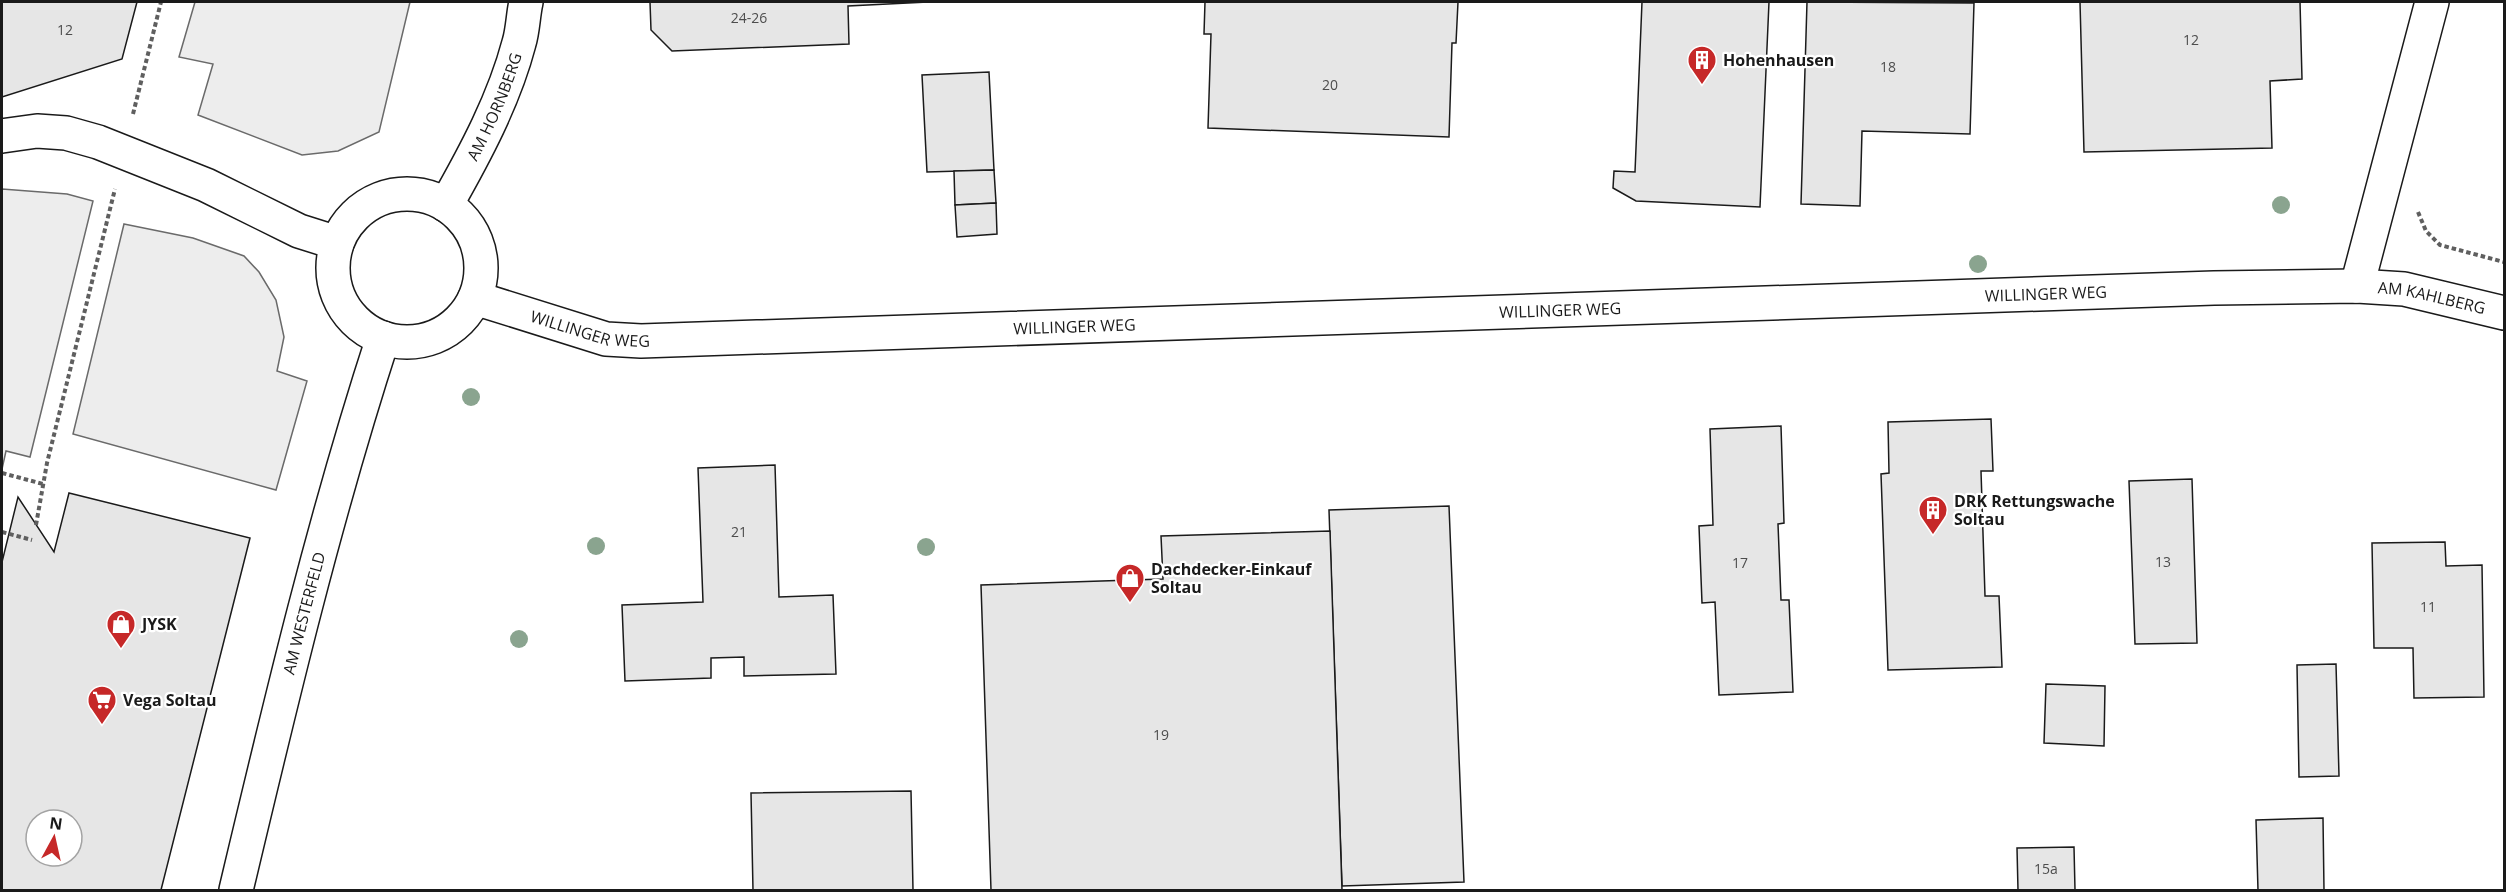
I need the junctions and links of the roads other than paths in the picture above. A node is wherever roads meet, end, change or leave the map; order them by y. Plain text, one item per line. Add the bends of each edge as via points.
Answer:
1 (526, 2) edge
2 (2432, 2) edge
3 (2, 136) edge
4 (446, 205) junction
5 (337, 243) junction
6 (2357, 286) junction
7 (475, 298) junction
8 (2505, 313) edge
9 (383, 338) junction
10 (236, 891) edge

1 - 4 street, AM HORNBERG via 519,43 499,100
2 - 6 street
3 - 5 street via 37,131 66,133 98,142 206,185 299,231
4 - 5 street via 422,195 395,195 370,203 350,220
4 - 7 street via 463,219 481,256 481,278
5 - 9 street via 333,266 336,288 346,310 362,326
6 - 7 street, WILLINGER WEG via 641,341 606,339
6 - 8 street, AM KAHLBERG via 2404,289
7 - 9 street via 446,331 426,340 404,342
9 - 10 street, AM WESTERFELD via 350,442

